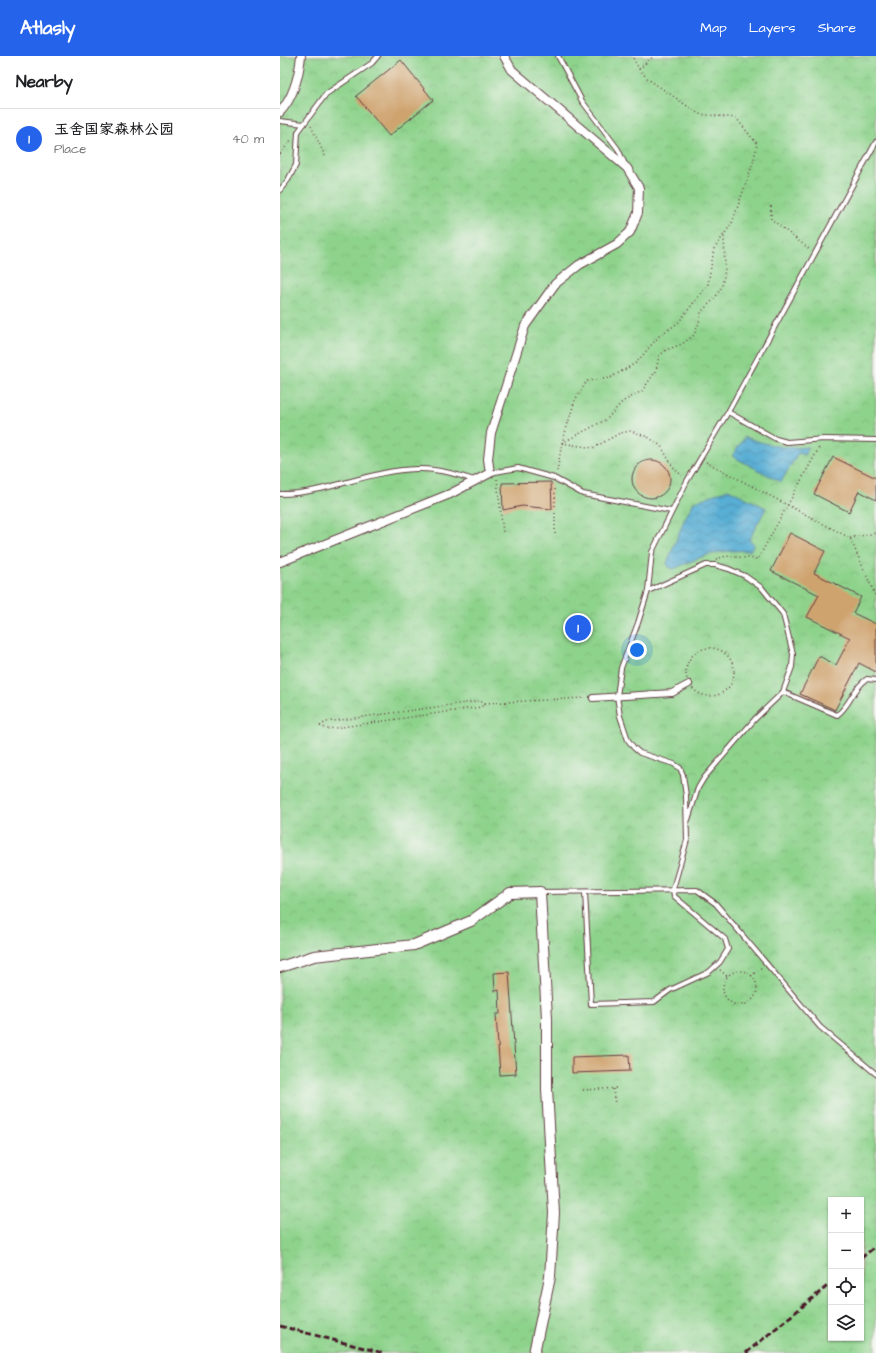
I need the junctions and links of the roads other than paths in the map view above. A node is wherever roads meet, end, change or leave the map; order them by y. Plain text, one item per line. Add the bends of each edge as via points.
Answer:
1 (301, 56) edge
2 (378, 56) edge
3 (504, 56) edge
4 (558, 56) edge
5 (280, 112) edge
6 (280, 121) edge
7 (304, 124) junction
8 (876, 142) edge
9 (626, 168) junction
10 (280, 190) edge
11 (728, 412) junction
12 (876, 440) edge
13 (493, 472) junction
14 (475, 481) junction
15 (280, 494) edge
16 (671, 511) junction
17 (280, 562) edge
18 (648, 591) junction
19 (876, 680) edge
20 (689, 684) road end
21 (783, 692) junction
22 (618, 696) junction
23 (593, 698) road end
24 (687, 825) junction
25 (673, 889) junction
26 (540, 892) junction
27 (585, 892) junction
28 (280, 967) edge
29 (876, 1074) edge
30 (534, 1353) edge

1 - 5 street via 299,73
2 - 7 lane via 372,63 326,94
3 - 9 street via 512,70
4 - 9 lane via 582,101 618,149
6 - 7 lane
7 - 10 lane via 298,132 296,165
8 - 11 lane
9 - 13 street via 639,188 638,213 630,232 617,244 579,265 555,284 525,326 491,433 488,459
11 - 12 lane via 776,439 787,442 824,439
11 - 16 lane
13 - 14 street
13 - 16 lane via 518,468 554,478 583,494
14 - 15 lane via 451,472 417,469
14 - 17 street via 450,494
16 - 18 lane via 652,552
18 - 21 lane via 706,565 715,565 746,576 762,588 783,614 793,654 792,667
18 - 22 lane via 621,668
19 - 21 lane via 866,679 860,683 842,711 837,714
20 - 22 street via 672,693
21 - 24 lane via 704,778 698,788
22 - 23 street
22 - 24 lane via 620,716 628,740 634,748 640,753 668,761 680,768 685,789
24 - 25 lane via 687,840
25 - 27 lane
25 - 27 lane via 674,896 708,923 728,944 728,949 716,966 702,977 670,990 654,1002 591,1004
25 - 29 lane via 697,890 716,904 820,1027
26 - 27 lane
26 - 28 street via 510,893 471,920 414,945 314,956
26 - 30 street via 554,1213 550,1277

